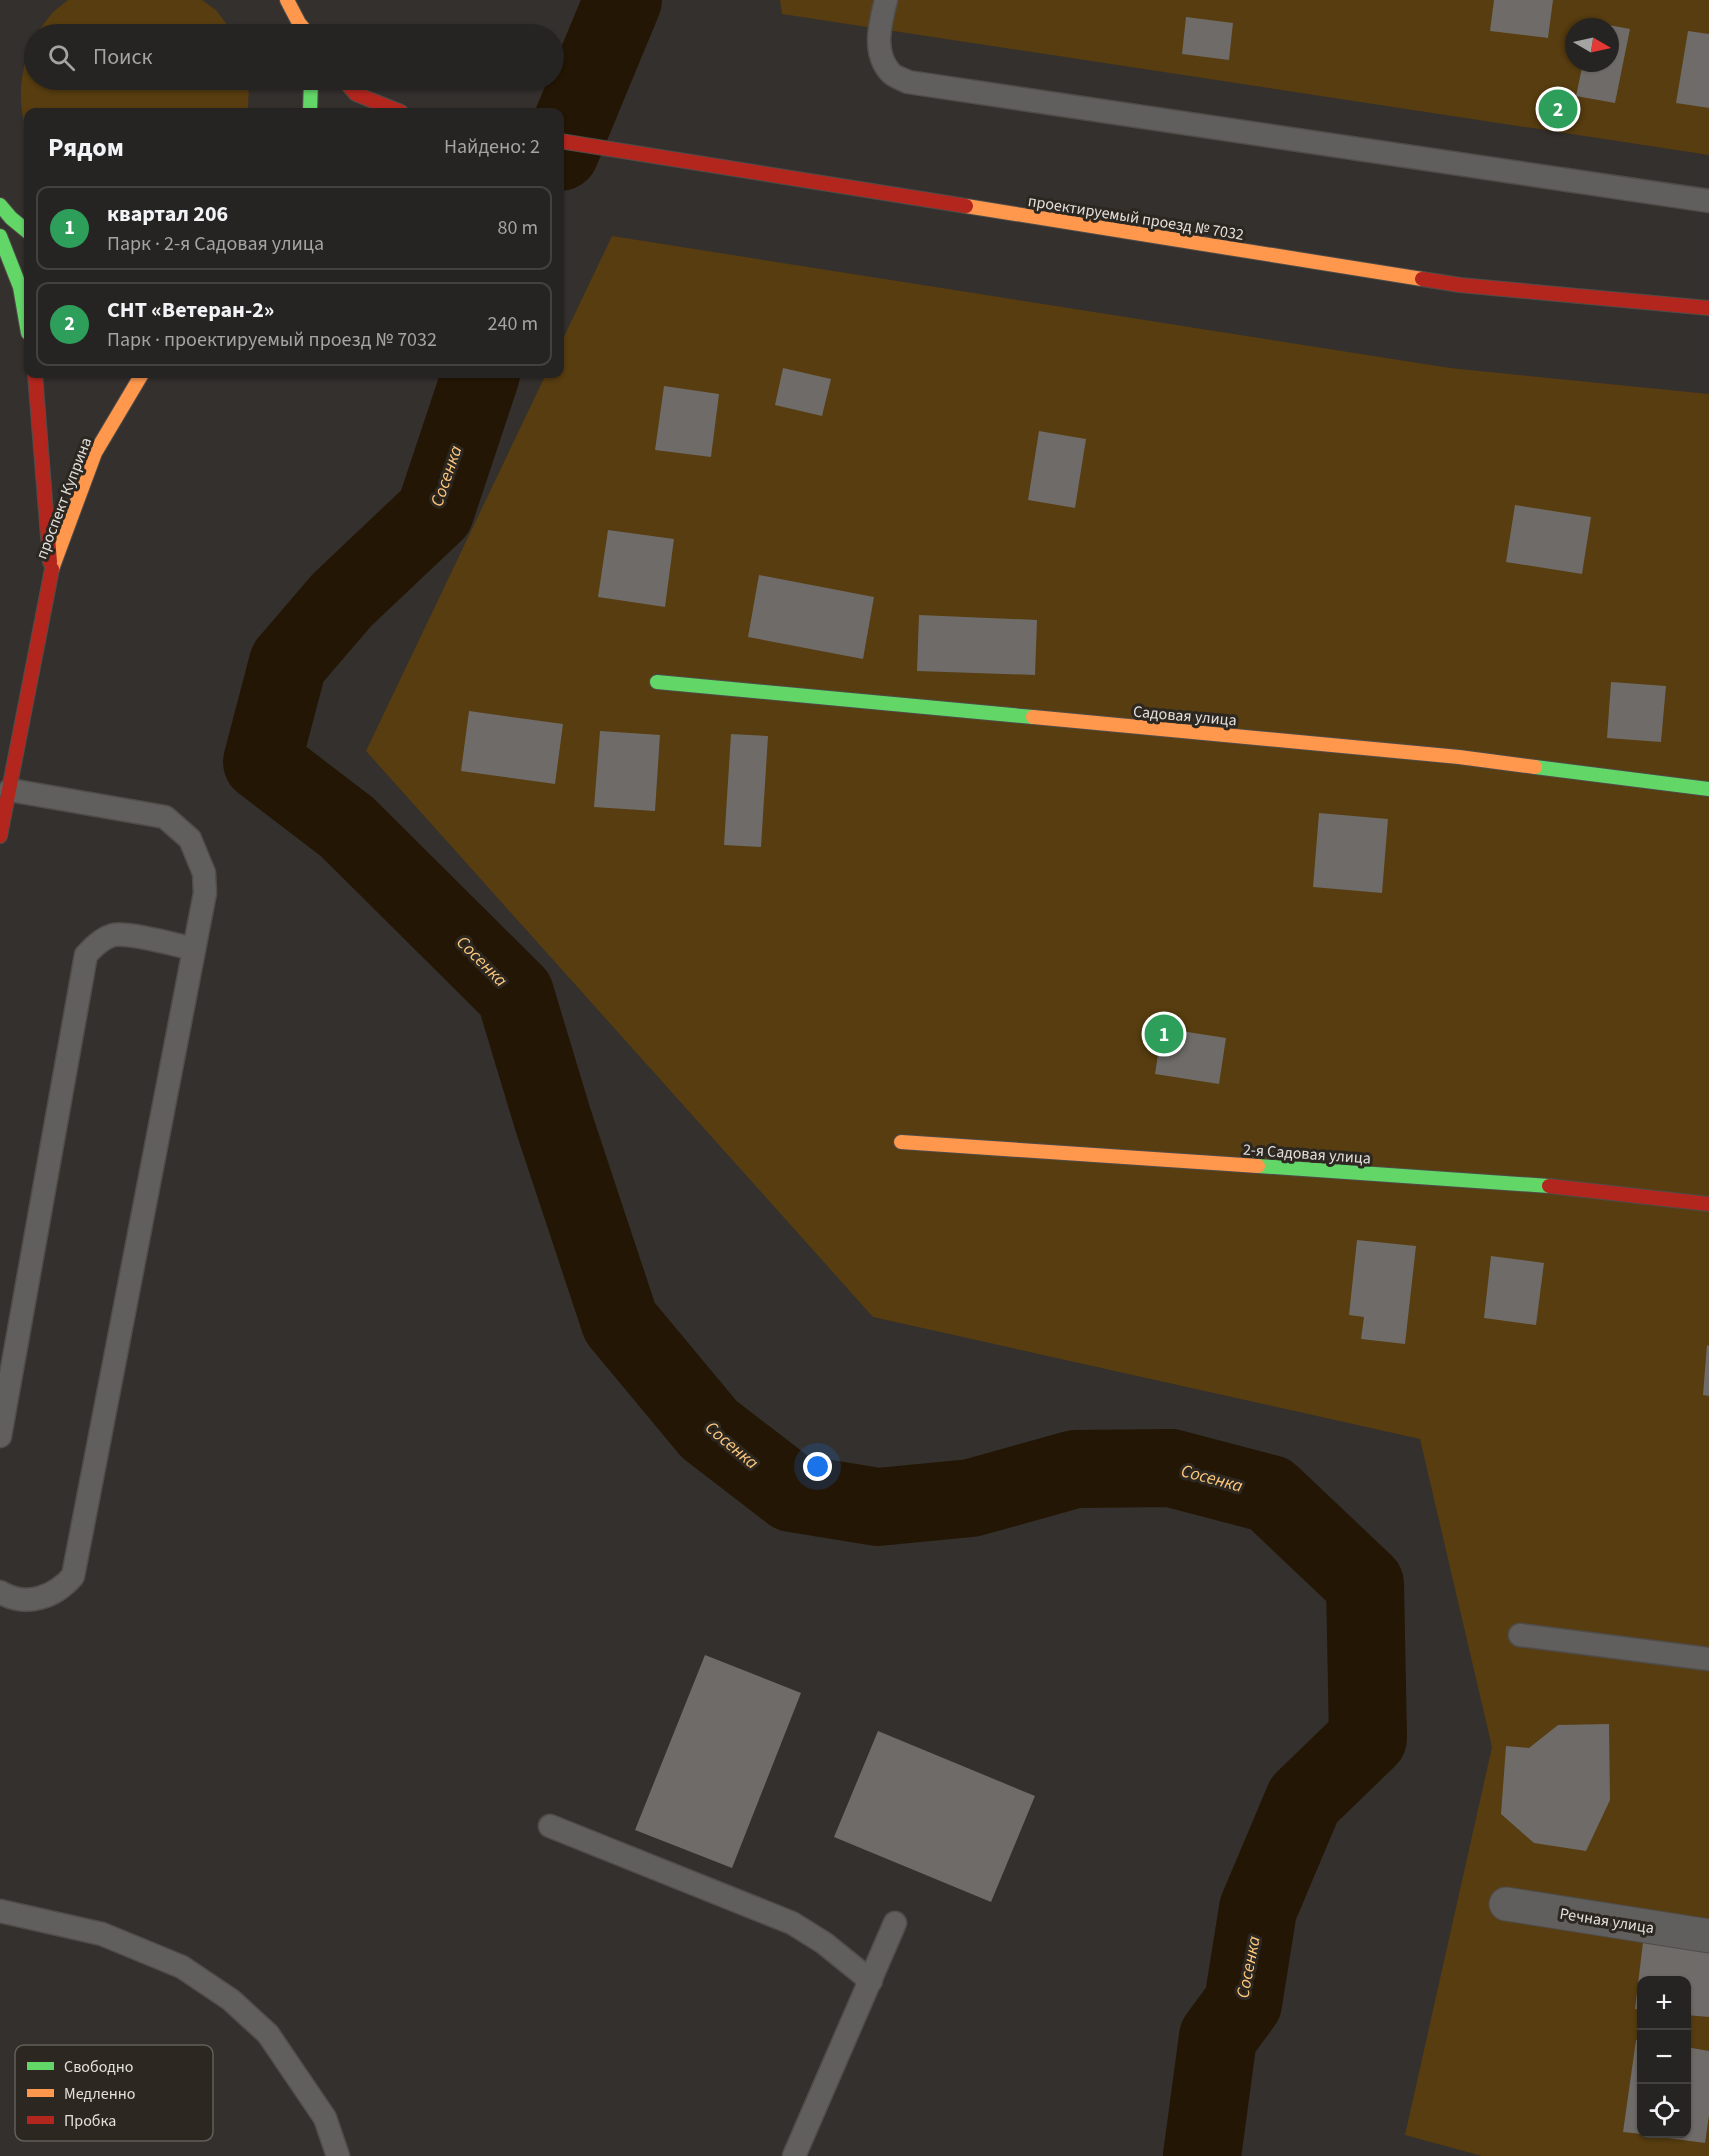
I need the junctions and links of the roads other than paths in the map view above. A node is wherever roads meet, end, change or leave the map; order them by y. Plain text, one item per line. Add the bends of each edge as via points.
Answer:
1 (287, 0) edge
2 (886, 0) edge
3 (299, 24) edge
4 (312, 90) edge
5 (353, 90) edge
6 (310, 108) edge
7 (392, 108) edge
8 (564, 142) edge
9 (1709, 201) edge
10 (0, 205) edge
11 (24, 229) edge
12 (0, 236) edge
13 (1709, 308) edge
14 (24, 310) edge
15 (35, 378) edge
16 (140, 378) edge
17 (51, 573) junction
18 (657, 682) dead end
19 (1709, 789) edge
20 (10, 790) junction
21 (0, 836) edge
22 (194, 949) junction
23 (901, 1142) dead end
24 (1709, 1204) edge
25 (0, 1436) edge
26 (0, 1592) edge
27 (1520, 1635) dead end
28 (1709, 1659) edge
29 (550, 1826) dead end
30 (1506, 1904) dead end
31 (0, 1911) edge
32 (895, 1923) dead end
33 (1709, 1936) edge
34 (871, 1981) junction
35 (339, 2156) edge
36 (794, 2156) edge

1 - 3 main road
2 - 9 lane via 879,43 881,59 892,75 908,82
4 - 6 main road
5 - 7 main road
8 - 13 main road, проектируемый проезд № 7032 via 1460,285
10 - 11 main road
12 - 14 main road via 20,288
15 - 17 main road, проспект Куприна
16 - 17 main road, проспект Куприна via 95,453
17 - 20 main road, проспект Куприна
18 - 19 main road, Садовая улица via 1459,757
20 - 21 main road, проспект Куприна
20 - 22 lane via 165,817 190,839 204,873 205,893
22 - 25 lane via 113,935 97,943 86,955
22 - 26 lane via 73,1576 44,1598 26,1600
23 - 24 main road, 2-я Садовая улица via 1571,1187
27 - 28 lane
29 - 34 lane via 792,1923
30 - 33 street, Речная улица
31 - 35 lane via 102,1935 182,1967 231,2000 268,2034 325,2118
32 - 34 lane
34 - 36 lane

